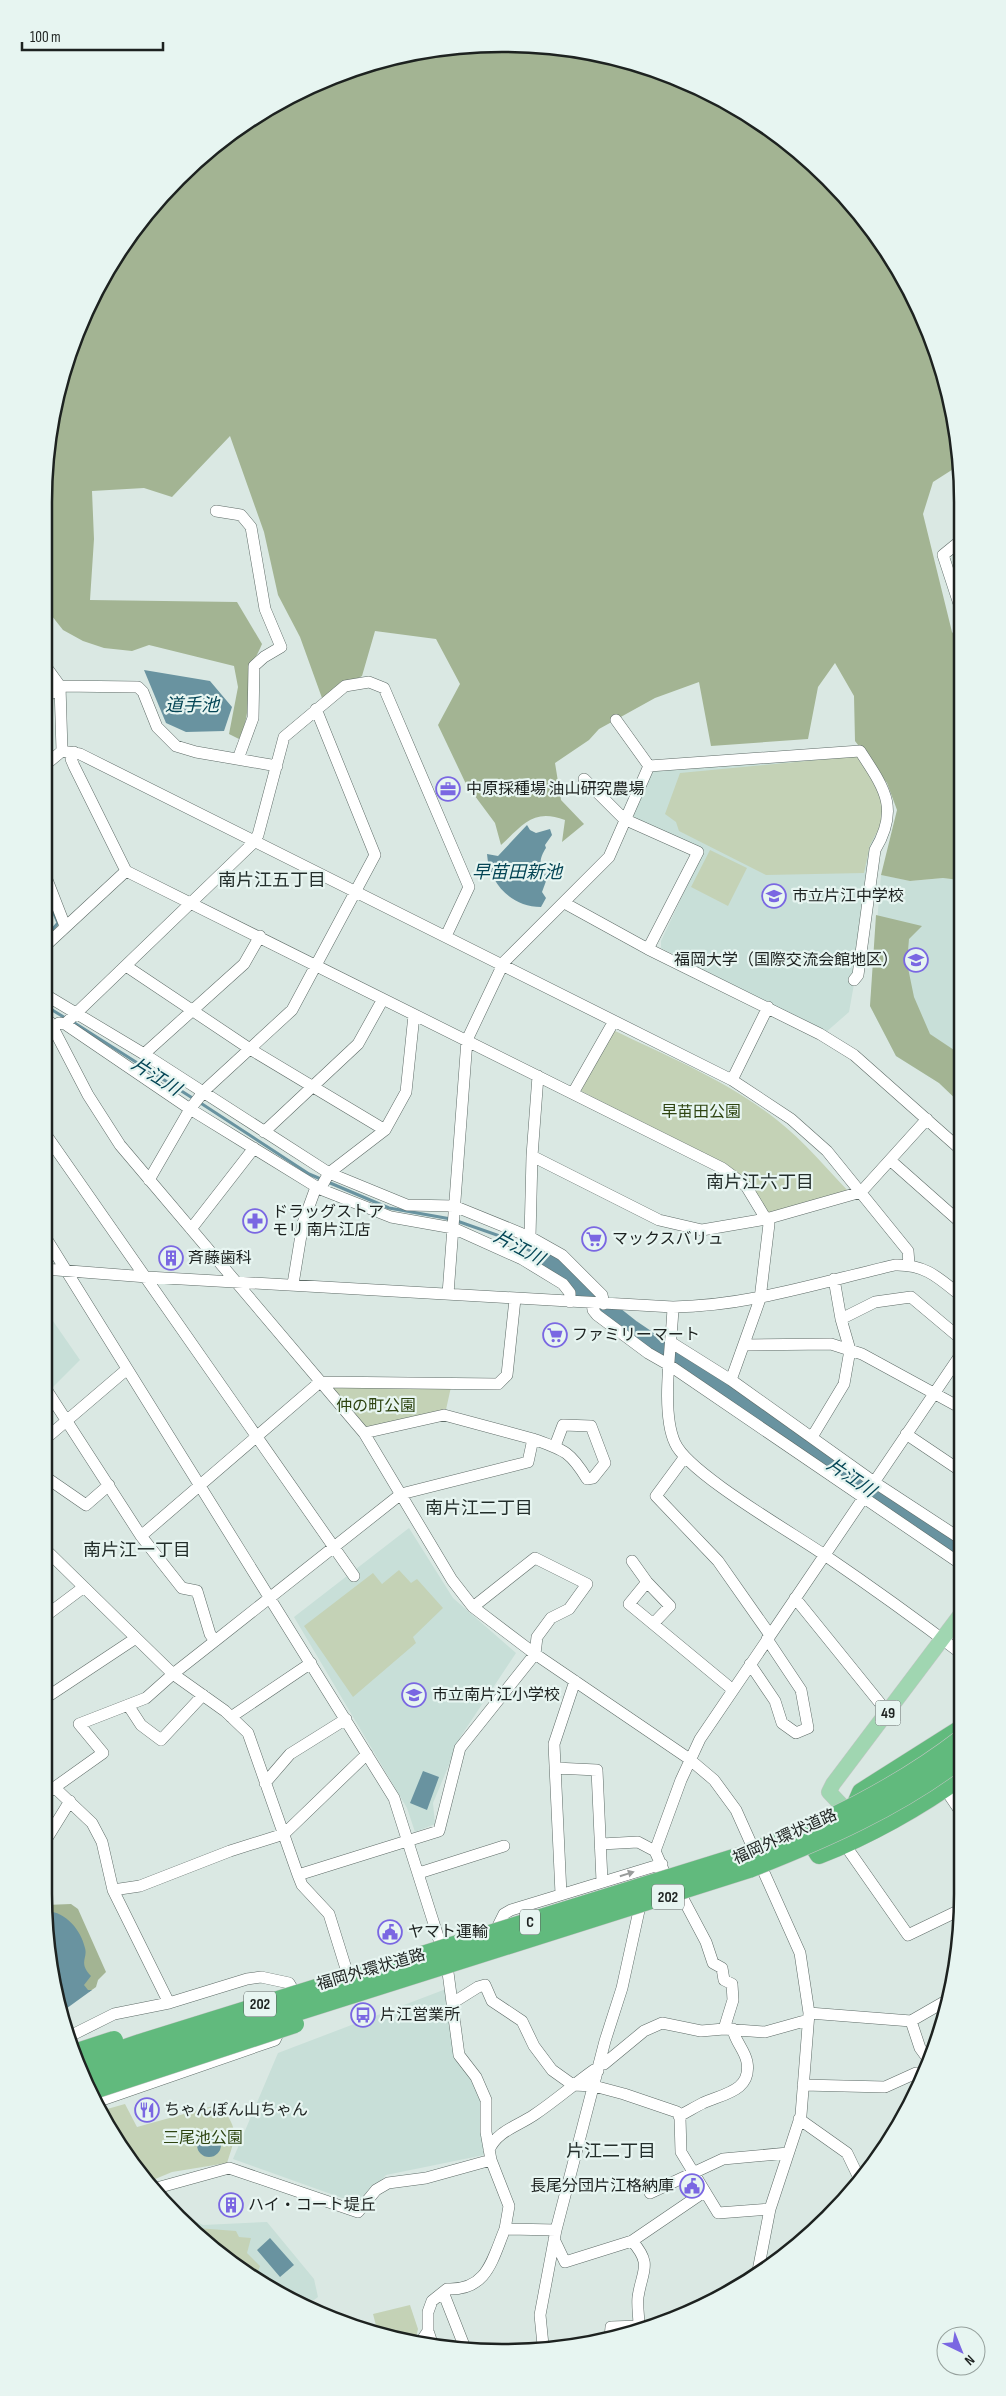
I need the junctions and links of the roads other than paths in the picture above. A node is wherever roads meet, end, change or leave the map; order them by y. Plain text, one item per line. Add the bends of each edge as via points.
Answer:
1 (216, 511) dead end
2 (954, 546) edge
3 (954, 589) edge
4 (52, 675) edge
5 (60, 686) junction
6 (52, 693) edge
7 (316, 709) junction
8 (616, 720) dead end
9 (62, 751) junction
10 (74, 752) junction
11 (52, 759) edge
12 (238, 759) junction
13 (277, 766) junction
14 (649, 766) junction
15 (584, 780) dead end
16 (624, 819) junction
17 (254, 840) junction
18 (126, 871) junction
19 (355, 891) junction
20 (52, 893) edge
21 (565, 901) junction
22 (192, 903) junction
23 (65, 926) junction
24 (260, 936) junction
25 (446, 936) junction
26 (52, 939) edge
27 (648, 949) junction
28 (318, 965) junction
29 (502, 965) junction
30 (126, 966) junction
31 (854, 980) dead end
32 (52, 999) edge
33 (383, 999) junction
34 (768, 1007) junction
35 (192, 1010) junction
36 (77, 1014) junction
37 (414, 1015) junction
38 (614, 1021) junction
39 (52, 1022) edge
40 (65, 1024) junction
41 (52, 1031) edge
42 (467, 1040) junction
43 (250, 1049) junction
44 (144, 1054) junction
45 (538, 1076) junction
46 (732, 1080) junction
47 (312, 1088) junction
48 (203, 1092) junction
49 (573, 1093) junction
50 (190, 1109) junction
51 (927, 1119) junction
52 (384, 1130) junction
53 (264, 1132) junction
54 (52, 1143) edge
55 (954, 1144) edge
56 (254, 1148) junction
57 (532, 1156) junction
58 (890, 1160) junction
59 (329, 1173) junction
60 (149, 1180) junction
61 (318, 1188) junction
62 (861, 1192) junction
63 (454, 1206) junction
64 (954, 1217) edge
65 (766, 1219) junction
66 (453, 1228) junction
67 (191, 1229) junction
68 (530, 1236) junction
69 (52, 1247) edge
70 (909, 1264) junction
71 (52, 1269) edge
72 (67, 1270) junction
73 (147, 1277) junction
74 (834, 1279) junction
75 (234, 1280) junction
76 (293, 1284) junction
77 (954, 1290) edge
78 (448, 1294) junction
79 (515, 1299) junction
80 (760, 1299) junction
81 (570, 1302) junction
82 (592, 1303) junction
83 (604, 1304) junction
84 (673, 1307) junction
85 (841, 1319) junction
86 (954, 1333) edge
87 (672, 1343) junction
88 (744, 1345) junction
89 (850, 1350) junction
90 (954, 1364) edge
91 (669, 1365) junction
92 (126, 1370) junction
93 (732, 1380) junction
94 (320, 1382) junction
95 (935, 1393) junction
96 (52, 1397) edge
97 (954, 1404) edge
98 (68, 1419) junction
99 (52, 1433) edge
100 (364, 1433) junction
101 (906, 1434) junction
102 (257, 1435) junction
103 (812, 1437) junction
104 (534, 1438) junction
105 (555, 1446) junction
106 (684, 1458) junction
107 (954, 1466) edge
108 (52, 1482) edge
109 (873, 1483) junction
110 (109, 1485) junction
111 (200, 1486) junction
112 (401, 1494) junction
113 (864, 1496) junction
114 (954, 1535) edge
115 (141, 1536) junction
116 (334, 1547) junction
117 (824, 1555) junction
118 (52, 1556) edge
119 (954, 1559) edge
120 (632, 1561) dead end
121 (354, 1576) dead end
122 (647, 1582) junction
123 (84, 1587) junction
124 (270, 1596) junction
125 (794, 1598) junction
126 (473, 1607) junction
127 (52, 1611) edge
128 (653, 1624) junction
129 (954, 1626) edge
130 (768, 1637) junction
131 (136, 1638) junction
132 (944, 1640) junction
133 (215, 1641) junction
134 (954, 1648) edge
135 (534, 1654) junction
136 (311, 1663) junction
137 (750, 1664) junction
138 (173, 1674) junction
139 (575, 1681) junction
140 (733, 1690) junction
141 (52, 1694) edge
142 (203, 1695) junction
143 (128, 1705) junction
144 (888, 1713) junction
145 (232, 1717) junction
146 (346, 1719) junction
147 (954, 1733) edge
148 (954, 1745) edge
149 (954, 1745) edge
150 (367, 1754) junction
151 (690, 1760) junction
152 (954, 1763) edge
153 (555, 1768) junction
154 (954, 1768) edge
155 (954, 1782) edge
156 (266, 1783) junction
157 (55, 1788) junction
158 (945, 1789) junction
159 (52, 1790) edge
160 (70, 1801) junction
161 (954, 1802) edge
162 (851, 1808) junction
163 (52, 1831) edge
164 (284, 1834) junction
165 (409, 1840) junction
166 (601, 1844) junction
167 (845, 1845) junction
168 (504, 1846) dead end
169 (814, 1847) junction
170 (655, 1851) junction
171 (752, 1861) junction
172 (662, 1864) junction
173 (419, 1873) junction
174 (298, 1876) junction
175 (602, 1881) junction
176 (674, 1887) junction
177 (113, 1890) junction
178 (561, 1894) junction
179 (640, 1906) junction
180 (953, 1913) edge
181 (493, 1936) junction
182 (445, 1957) junction
183 (348, 1975) junction
184 (296, 1993) junction
185 (454, 2002) junction
186 (169, 2003) junction
187 (939, 2005) edge
188 (286, 2014) junction
189 (809, 2016) junction
190 (911, 2021) junction
191 (729, 2029) junction
192 (75, 2034) edge
193 (81, 2051) edge
194 (924, 2053) edge
195 (85, 2060) edge
196 (85, 2061) edge
197 (599, 2067) junction
198 (915, 2073) edge
199 (92, 2077) edge
200 (92, 2077) edge
201 (573, 2085) junction
202 (803, 2085) junction
203 (594, 2086) junction
204 (98, 2089) edge
205 (103, 2100) edge
206 (679, 2116) junction
207 (799, 2119) junction
208 (788, 2153) junction
209 (490, 2155) junction
210 (856, 2172) edge
211 (693, 2173) junction
212 (161, 2187) edge
213 (704, 2192) junction
214 (650, 2193) dead end
215 (770, 2209) junction
216 (504, 2229) junction
217 (555, 2235) junction
218 (632, 2241) junction
219 (765, 2259) edge
220 (443, 2292) junction
221 (640, 2322) edge
222 (624, 2327) edge
223 (611, 2330) edge
224 (428, 2331) junction
225 (424, 2337) edge
226 (430, 2338) edge
227 (463, 2342) edge
228 (543, 2342) edge

1 - 12 street via 241,515 251,527 265,609 281,647 254,666 253,718
2 - 3 street via 943,556
4 - 5 street
5 - 6 street
5 - 9 street
5 - 12 street via 138,687 157,727 176,746
7 - 13 street via 284,737
7 - 19 street via 375,855
7 - 25 street via 345,686 369,682 384,688 469,887
8 - 14 street
9 - 10 street
9 - 11 street
10 - 17 street
10 - 18 street via 71,759 74,766
12 - 13 street
13 - 17 street
14 - 16 street
14 - 31 street via 860,751 886,794 889,805 884,835 874,850 858,974
15 - 16 street
16 - 21 street via 609,856
16 - 27 street via 698,852
17 - 19 street
17 - 22 street
18 - 22 street
18 - 23 street
19 - 25 street
19 - 28 street
20 - 23 street
21 - 27 street
21 - 29 street
22 - 24 street
22 - 30 street
23 - 26 street
24 - 28 street
24 - 35 street via 244,964
25 - 29 street
27 - 34 street
28 - 33 street
28 - 43 street via 292,1010
29 - 38 street
29 - 42 street
30 - 35 street
30 - 36 street
32 - 36 street
33 - 37 street
33 - 47 street via 358,1044
34 - 46 street
34 - 51 street via 854,1055
35 - 43 street
35 - 44 street
36 - 40 street
36 - 44 street
37 - 42 street
37 - 52 street via 406,1092
38 - 46 street
38 - 49 street
39 - 40 street
40 - 50 street
41 - 60 street via 120,1145
42 - 45 street
42 - 63 street
43 - 47 street
43 - 48 street
44 - 48 street
45 - 49 street
45 - 57 street
46 - 62 street via 791,1119 827,1151
47 - 52 street
47 - 53 street
48 - 50 street
48 - 53 street
49 - 65 street via 722,1168 746,1186
50 - 56 street
50 - 60 street
51 - 55 street
51 - 58 street
52 - 59 street
53 - 59 street
54 - 73 street
56 - 61 street
56 - 67 street
57 - 65 street via 659,1220 702,1230
57 - 68 street
58 - 62 street
58 - 64 street
59 - 61 street
59 - 63 street via 407,1205
60 - 67 street
61 - 66 street via 391,1216
61 - 76 street via 303,1223
62 - 65 street
62 - 70 street via 908,1251
63 - 66 street
63 - 68 street
65 - 80 street via 769,1224
66 - 78 street
66 - 81 street via 522,1259 563,1284 570,1293
67 - 75 street
68 - 83 street via 562,1255 602,1295
69 - 72 street
70 - 74 street via 895,1264
70 - 77 street via 921,1267
71 - 72 street
72 - 73 street
72 - 92 street
73 - 75 street
73 - 102 street
74 - 80 street
74 - 85 street
75 - 76 street
75 - 94 street
76 - 78 street
78 - 79 street
79 - 81 street
79 - 94 street via 507,1375 498,1384
80 - 84 street via 702,1307
80 - 88 street
81 - 82 street
82 - 83 street
82 - 91 street via 592,1310 597,1315
83 - 84 street
84 - 87 street
85 - 86 street via 875,1302 911,1297
85 - 89 street
87 - 91 street
87 - 93 street
88 - 89 street via 831,1344
88 - 93 street
89 - 95 street
89 - 103 street via 844,1384
90 - 95 street
91 - 106 street via 668,1419 675,1444
91 - 113 street
92 - 98 street
92 - 111 street
93 - 103 street
94 - 100 street
94 - 102 street
95 - 97 street
95 - 101 street
96 - 98 street
98 - 99 street
98 - 110 street
100 - 104 street via 444,1415
100 - 112 street
101 - 107 street
101 - 109 street
102 - 111 street
102 - 116 street
103 - 109 street
104 - 105 street
104 - 112 street via 528,1462
105 - 105 street via 574,1457 588,1479 593,1478 605,1463 592,1426 563,1425
106 - 117 street
106 - 130 street via 656,1496 718,1561
108 - 110 street via 86,1505
109 - 113 street
109 - 114 street
110 - 115 street
111 - 115 street
111 - 124 street
112 - 116 street
112 - 126 street via 452,1580
113 - 117 street
113 - 119 street
115 - 133 street via 182,1588 197,1592
116 - 121 street
116 - 124 street
117 - 125 street
117 - 132 street
118 - 123 street
120 - 122 street
122 - 128 street via 670,1606
122 - 128 street via 629,1604
123 - 127 street
123 - 131 street
124 - 133 street
124 - 136 street
125 - 130 street
125 - 144 street
126 - 135 street
126 - 135 street via 534,1558 587,1584 570,1609 551,1618 537,1637
128 - 140 street
129 - 132 main road, 49
130 - 137 street
130 - 137 street via 801,1690 808,1728 796,1734 782,1723 775,1701
131 - 138 street
131 - 141 street
132 - 134 street
132 - 144 main road, 49
133 - 138 street
135 - 139 street
135 - 165 street via 460,1748 439,1831
136 - 145 street
136 - 146 street
137 - 140 street
138 - 142 street
138 - 143 street via 146,1698
139 - 151 street
139 - 153 street via 554,1744
140 - 151 street
142 - 143 street via 161,1740 141,1725
142 - 145 street
143 - 157 street via 78,1724 103,1752
144 - 162 main road, 49 via 830,1792 835,1800
145 - 156 street via 248,1733
146 - 150 street
146 - 156 street via 290,1754
147 - 162 highway via 861,1792
148 - 162 highway, 福岡外環状道路 / 202 via 924,1767
149 - 171 highway, C, bridge via 857,1805 781,1840
150 - 164 street
150 - 165 street via 394,1798
151 - 170 street
151 - 171 street via 714,1780 736,1810
152 - 171 highway, C, bridge via 918,1788 830,1836
153 - 166 street via 597,1770
153 - 178 street
154 - 169 highway, 福岡外環状道路 / 202 via 874,1818
155 - 158 highway
156 - 164 street
157 - 159 street
157 - 160 street
158 - 161 street
158 - 167 highway
160 - 163 street
160 - 177 street via 92,1823 102,1842
162 - 171 highway, 福岡外環状道路 / 202
164 - 174 street
164 - 177 street via 140,1886
165 - 173 street
165 - 174 street
166 - 170 street via 638,1842
166 - 175 street
167 - 169 highway via 819,1855
167 - 180 street via 908,1935
168 - 173 street
169 - 171 highway, 福岡外環状道路 / 202
170 - 172 street
171 - 176 highway, 福岡外環状道路 / 202
171 - 189 street via 800,1953
171 - 193 highway, bridge via 670,1872 466,1931
171 - 196 highway, C, bridge
171 - 199 highway, C, bridge
171 - 204 highway, bridge via 677,1898 477,1967
175 -> 172 street
172 - 176 street
173 - 182 street
174 - 183 street via 302,1885 329,1914
175 - 178 street
176 - 179 highway, 福岡外環状道路 / 202
176 - 181 highway, 福岡外環状道路 / 202
176 - 191 street via 706,1942 713,1963 722,1968 724,1980 732,1984
177 - 186 street
178 - 181 street via 504,1914
179 - 182 highway, 福岡外環状道路 / 202
179 - 197 street via 622,1988
181 - 182 highway, 福岡外環状道路 / 202
182 - 183 highway, 福岡外環状道路 / 202
182 - 185 street
182 - 188 highway, 福岡外環状道路 / 202
183 - 184 highway, 福岡外環状道路 / 202
184 - 186 street via 289,1983 248,1979
184 - 195 highway, 福岡外環状道路 / 202 via 172,2030
185 - 201 street via 485,1985 492,2001 522,2020 534,2046 552,2070
185 - 209 street via 459,2055 476,2077 486,2100
186 - 192 street via 114,2014
187 - 190 street
188 - 200 highway, 福岡外環状道路 / 202
188 - 205 street via 275,2040
189 - 190 street
189 - 191 street via 765,2032
189 - 202 street
190 - 194 street
191 - 197 street via 701,2031 662,2024 644,2031
191 - 206 street via 747,2060 743,2082 733,2092
197 - 201 street
197 - 203 street
198 - 202 street via 885,2087
201 - 203 street
201 - 209 street via 493,2141
202 - 207 street
203 - 206 street via 677,2112
203 - 217 street
206 - 211 street via 681,2152
207 - 208 street
207 - 210 street via 847,2153
208 - 211 street via 722,2159
208 - 215 street
209 - 212 street via 426,2178 388,2183 376,2190 358,2212 229,2168
209 - 216 street via 509,2206
211 - 213 street
211 - 214 street
213 - 215 street via 718,2213
213 - 218 street
215 - 219 street
216 - 217 street
216 - 220 street via 488,2271 479,2281 461,2290 447,2289
217 - 218 street via 565,2262
217 - 228 street via 540,2315
218 - 221 street via 644,2254 645,2267 638,2299
220 - 224 street via 432,2301 428,2312
220 - 227 street
222 - 223 street via 611,2327
224 - 225 street
224 - 226 street

